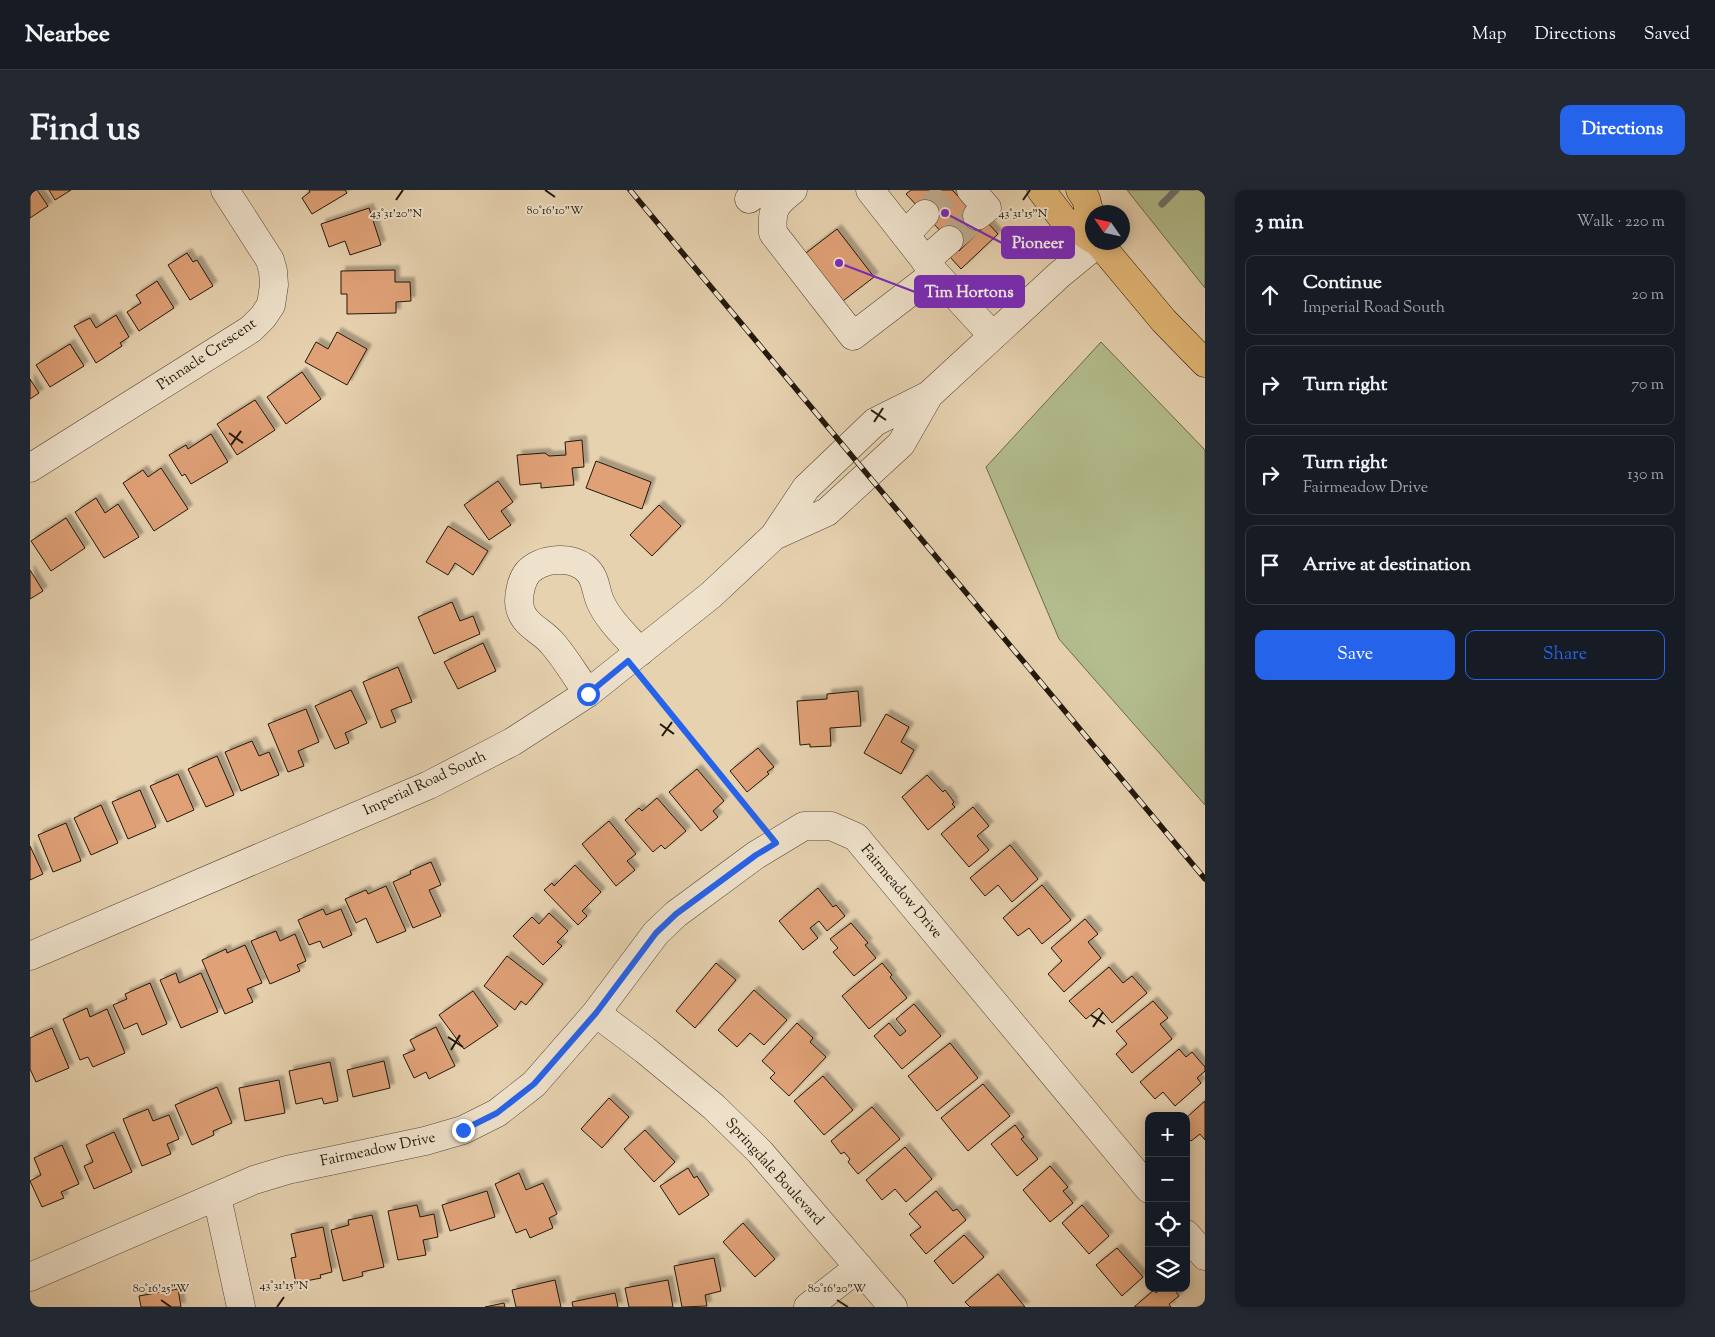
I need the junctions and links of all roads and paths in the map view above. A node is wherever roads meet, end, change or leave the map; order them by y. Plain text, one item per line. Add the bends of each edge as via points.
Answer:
1 (225, 190) edge
2 (793, 190) edge
3 (971, 190) edge
4 (1041, 190) edge
5 (1080, 190) edge
6 (876, 192) edge
7 (1088, 205) edge
8 (925, 214) tunnel mouth
9 (977, 216) tunnel mouth
10 (1085, 234) edge
11 (905, 235) junction
12 (949, 240) tunnel mouth
13 (1089, 250) edge
14 (1104, 250) edge
15 (930, 267) junction
16 (993, 336) junction
17 (1205, 363) edge
18 (30, 468) edge
19 (634, 656) junction
20 (588, 694) junction
21 (776, 843) junction
22 (30, 956) edge
23 (596, 1013) junction
24 (1145, 1184) edge
25 (217, 1197) junction
26 (1190, 1239) edge
27 (1205, 1256) edge
28 (859, 1267) junction
29 (30, 1276) edge
30 (241, 1307) edge
31 (808, 1307) edge
32 (893, 1307) edge

1 - 18 street, Pinnacle Crescent via 270,260 274,285 271,305 263,317 251,329
2 - 15 street via 774,209 773,233 853,336
3 - 9 street via 987,208
4 - 10 main road via 1063,219
5 - 7 main road
6 - 11 street
8 - 11 street
11 - 15 street
12 - 15 street
13 - 16 street, Imperial Road South
14 - 17 main road via 1164,322
15 - 16 street
16 - 19 street, Imperial Road South via 929,395 901,444 827,512 774,536 711,594
19 - 20 street, Imperial Road South
19 - 20 street via 600,602 591,574 584,568 572,561 556,560 541,564 528,573 519,602 523,616 533,629 552,643
19 - 21 path
20 - 22 street, Imperial Road South via 512,742 429,785
21 - 23 street, Fairmeadow Drive via 676,914 656,933
21 - 24 street, Fairmeadow Drive via 804,826 831,826 856,837
23 - 25 street, Fairmeadow Drive via 534,1084 497,1113 463,1130 287,1170 254,1180
23 - 28 street, Springdale Boulevard via 714,1107 760,1152
25 - 29 street, Fairmeadow Drive
25 - 30 street
26 - 27 street
28 - 31 street
28 - 32 street, Springdale Boulevard

